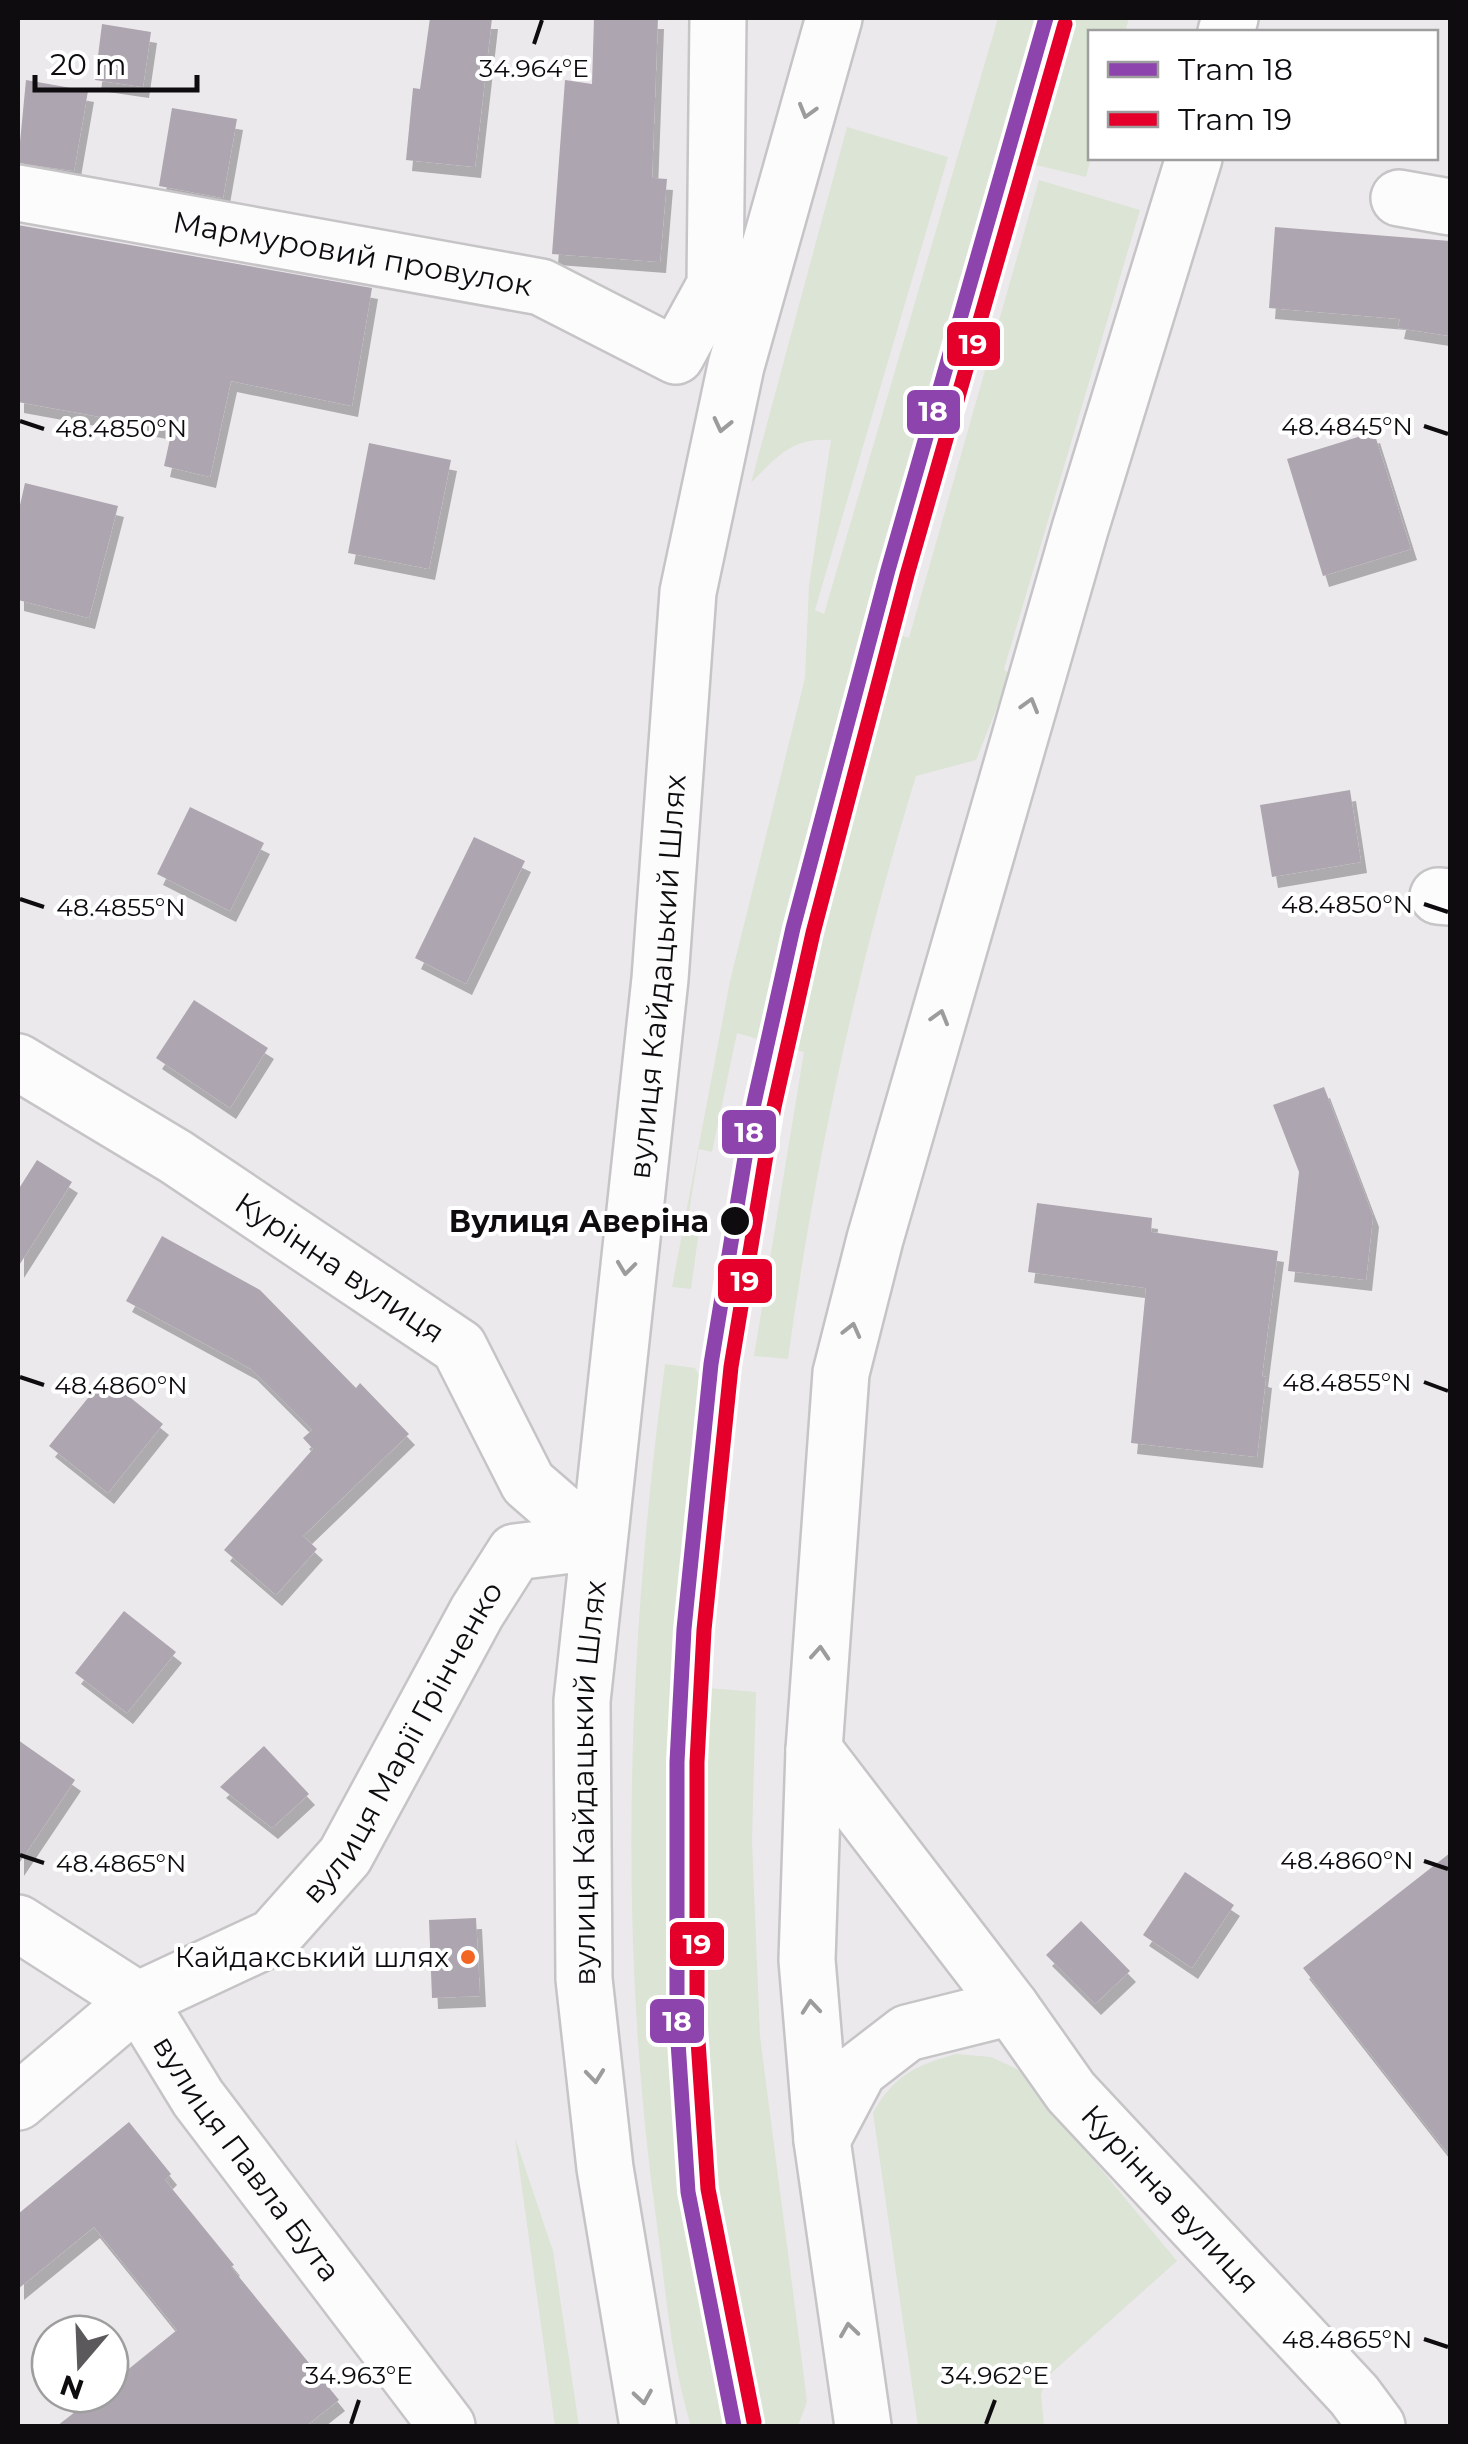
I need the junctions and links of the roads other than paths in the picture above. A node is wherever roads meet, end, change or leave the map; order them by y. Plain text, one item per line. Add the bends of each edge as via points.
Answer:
1 (718, 18) edge
2 (834, 18) edge
3 (1193, 160) edge
4 (18, 194) edge
5 (18, 1062) edge
6 (596, 1542) junction
7 (814, 1750) junction
8 (18, 1922) edge
9 (138, 2000) junction
10 (1011, 2007) junction
11 (18, 2102) edge
12 (822, 2140) junction
13 (447, 2426) edge
14 (648, 2426) edge
15 (862, 2426) edge
16 (1377, 2426) edge

1 - 4 main road, Мармуровий провулок via 714,285 676,356 541,287
2 -> 6 main road, вулиця Кайдацький Шлях via 736,366 688,592 660,980
7 -> 3 main road via 841,1373 1074,548
5 - 6 main road, Курінна вулиця via 176,1157 459,1347 528,1483
6 - 9 main road, вулиця Марії Грінченко via 515,1552 345,1856 273,1937
6 -> 14 main road, вулиця Кайдацький Шлях via 582,1700 584,1979 605,2168
7 - 10 main road, Курінна вулиця
12 -> 7 main road via 807,1960
8 - 9 main road, вулиця Павла Бута
9 - 11 main road, вулиця Марії Грінченко
9 - 13 main road, вулиця Павла Бута via 198,2098
10 - 12 main road via 907,2032 859,2070
10 - 16 main road, Курінна вулиця via 1072,2092
15 -> 12 main road

